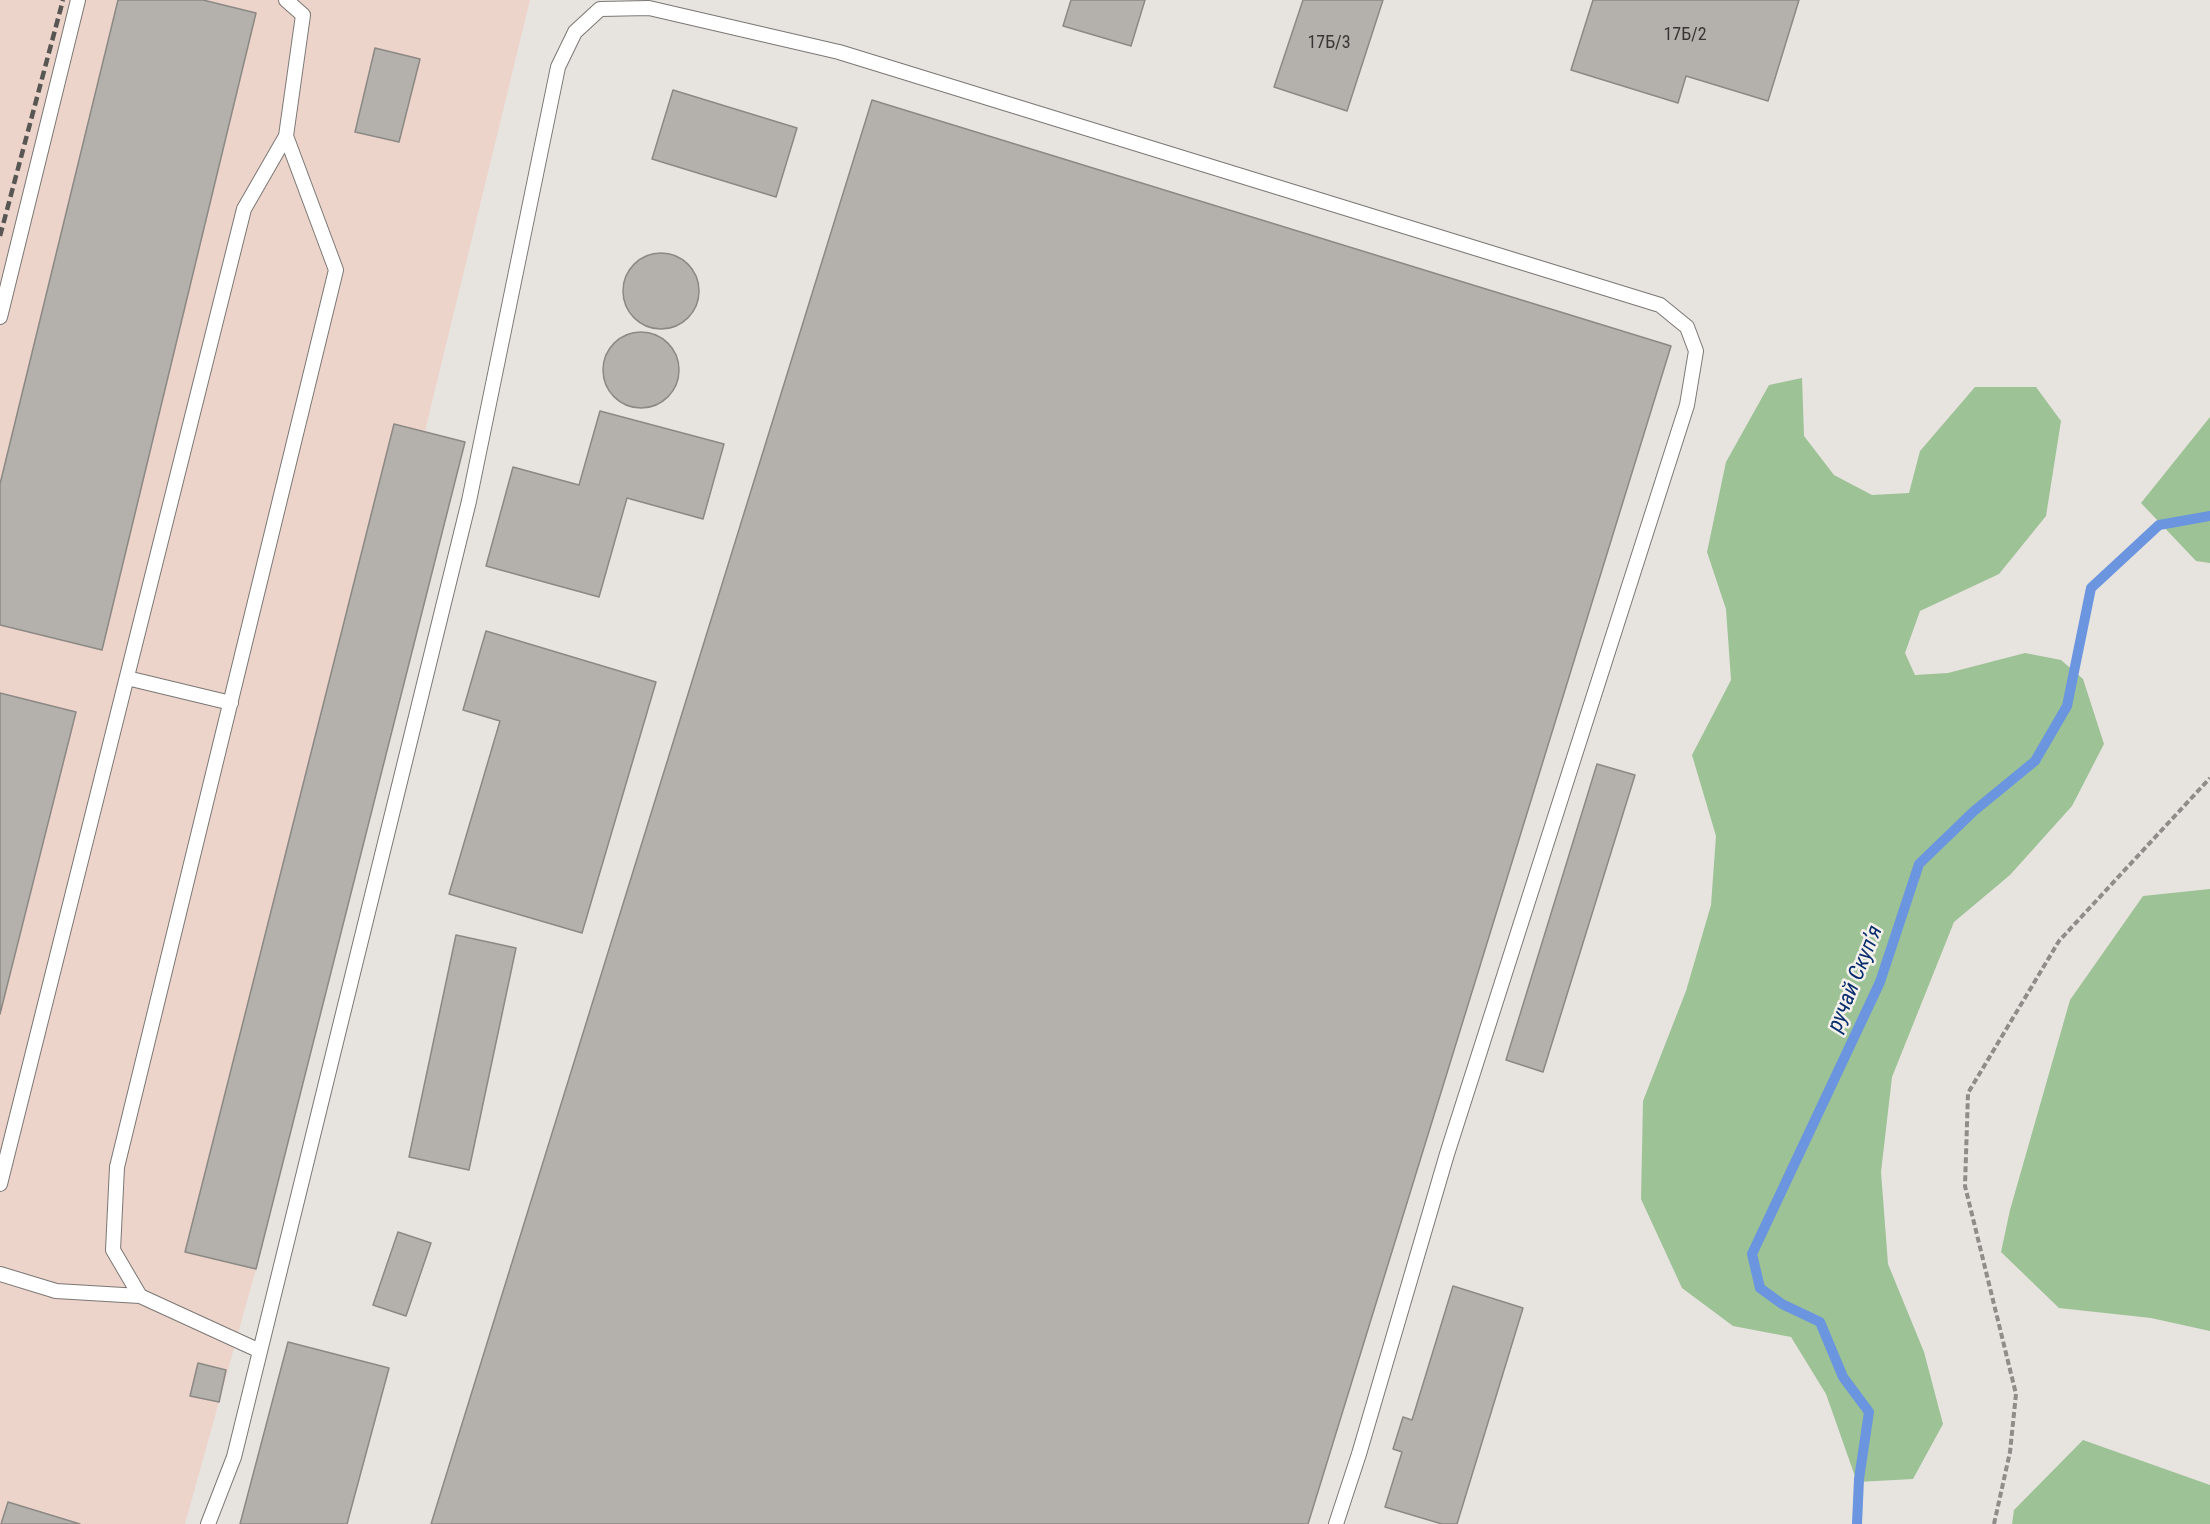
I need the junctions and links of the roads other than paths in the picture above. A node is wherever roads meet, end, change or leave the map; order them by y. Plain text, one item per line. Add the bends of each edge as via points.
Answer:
1 (78, 0) edge
2 (286, 0) edge
3 (286, 136) junction
4 (0, 317) edge
5 (126, 678) junction
6 (231, 703) junction
7 (0, 1184) edge
8 (0, 1274) edge
9 (140, 1296) junction
10 (260, 1350) junction
11 (208, 1524) edge
12 (1335, 1524) edge

1 - 4 lane
2 - 3 lane via 303,15
3 - 5 lane via 244,209
3 - 6 lane via 336,270
5 - 6 lane
5 - 7 lane
6 - 9 lane via 117,1167 112,1250
8 - 9 lane via 56,1291
9 - 10 lane
10 - 11 lane via 234,1457
10 - 12 lane via 469,501 558,67 575,33 600,9 649,8 873,62 1660,305 1687,327 1696,351 1687,405 1447,1154

